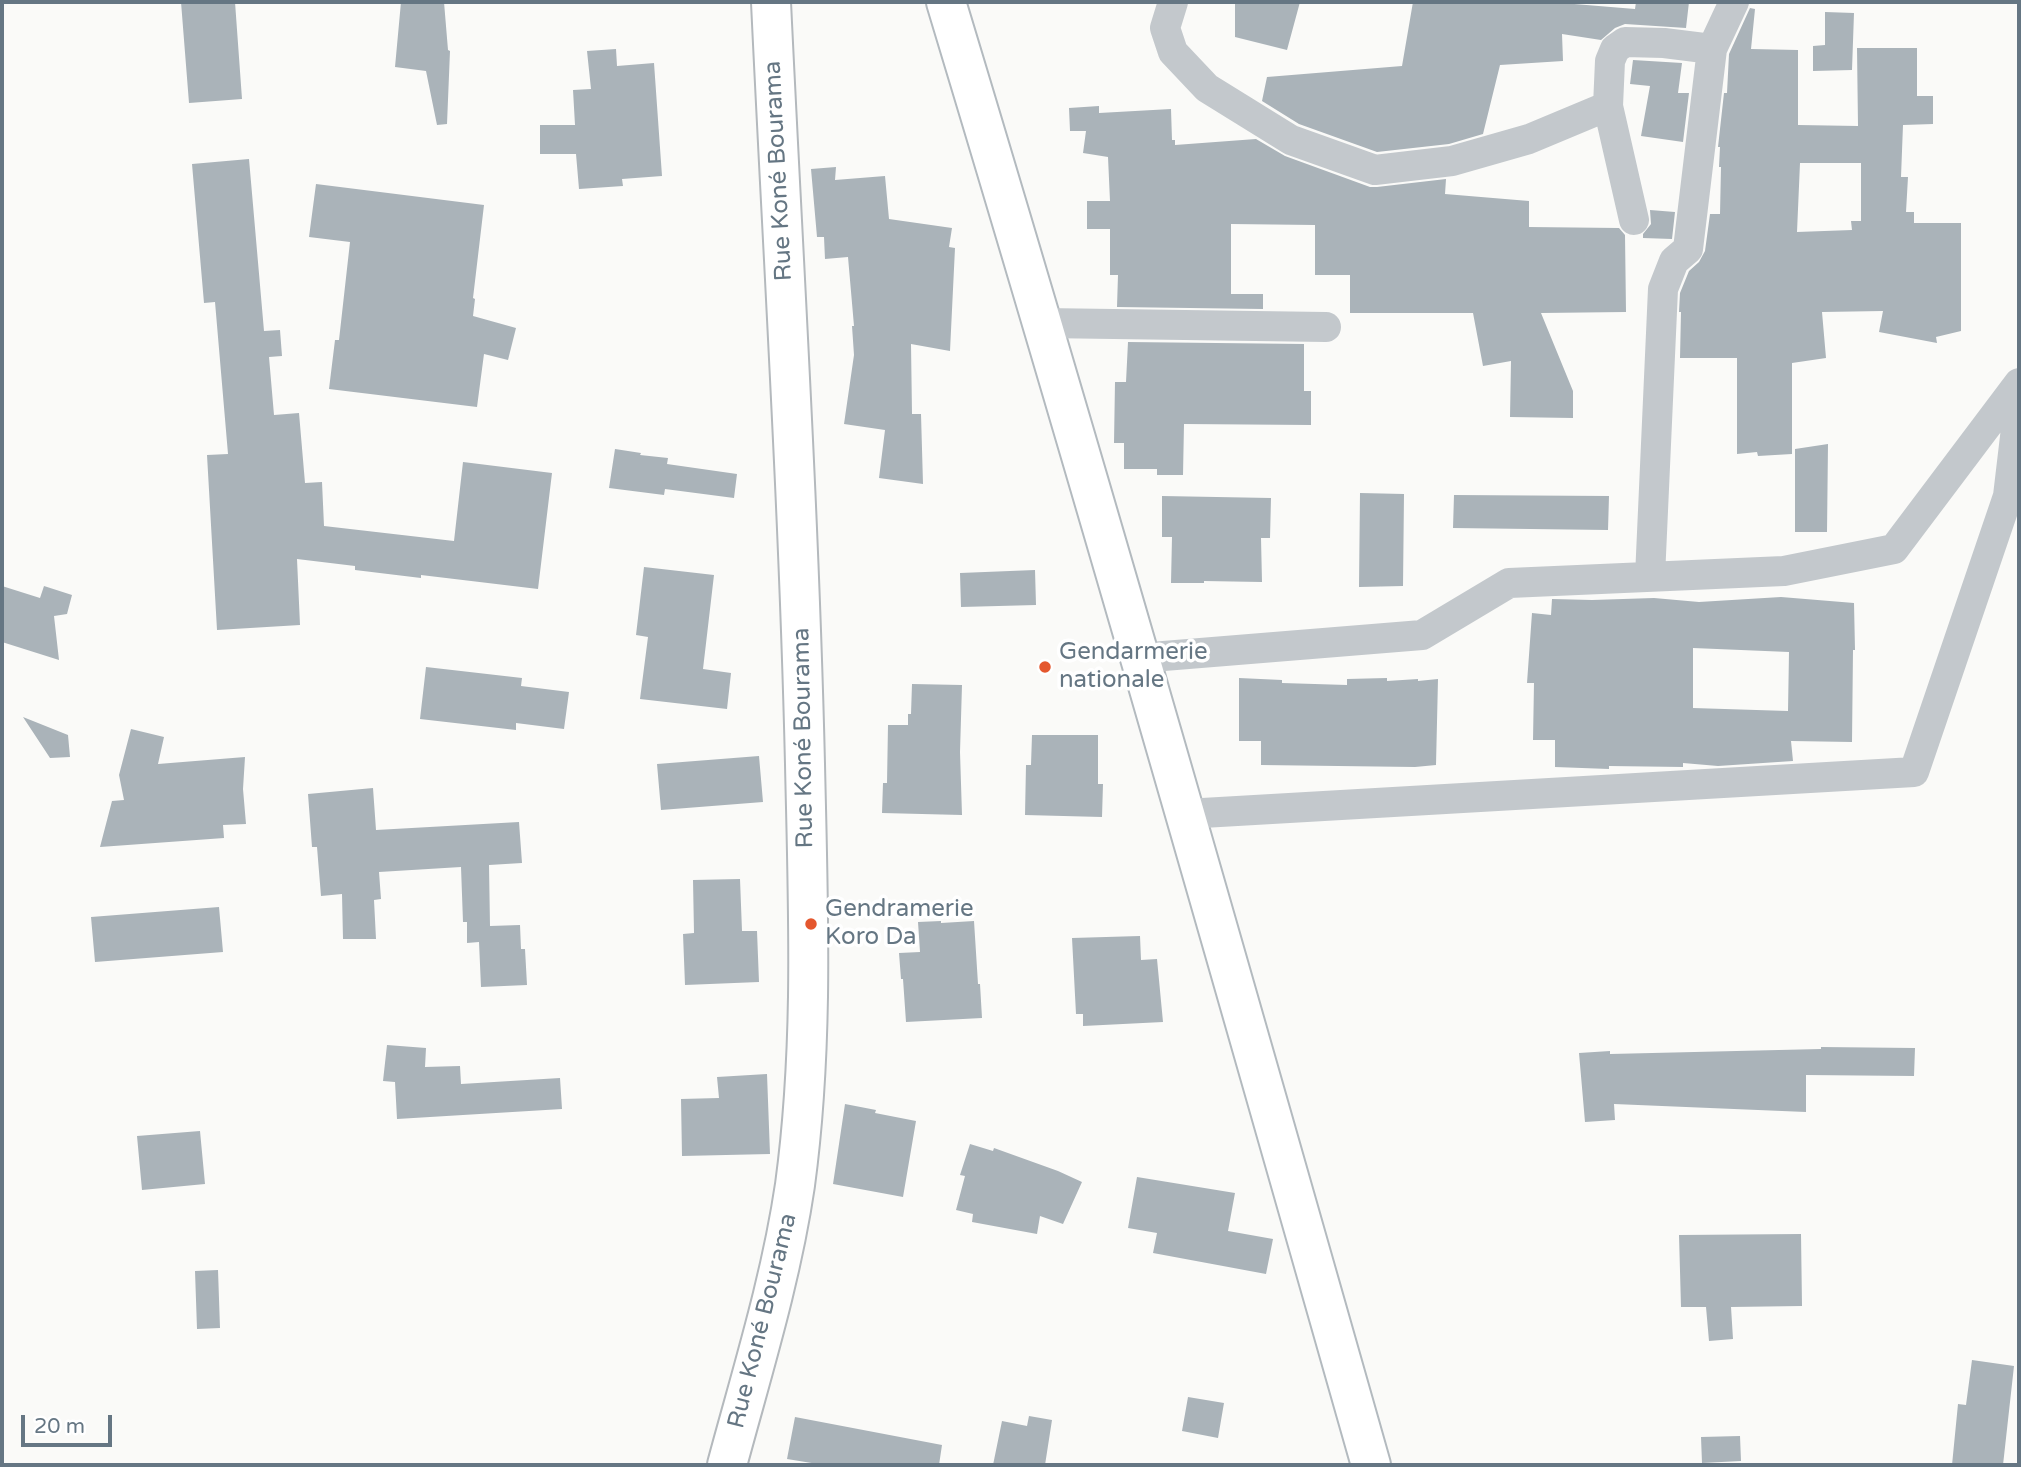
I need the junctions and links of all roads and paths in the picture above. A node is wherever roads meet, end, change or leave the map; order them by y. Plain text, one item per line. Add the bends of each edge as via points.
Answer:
1 (771, 2) edge
2 (946, 2) edge
3 (1173, 2) edge
4 (1734, 2) edge
5 (1712, 49) junction
6 (1608, 106) junction
7 (1634, 220) dead end
8 (1043, 323) junction
9 (1326, 327) dead end
10 (2019, 383) edge
11 (2019, 402) edge
12 (2014, 496) edge
13 (1650, 577) junction
14 (1139, 658) junction
15 (1185, 814) junction
16 (727, 1465) edge
17 (1371, 1465) edge

1 - 16 main road, Rue Koné Bourama via 803,661 809,972 805,1097 794,1186 779,1274
2 - 8 main road
3 - 6 street via 1166,29 1173,52 1207,88 1292,140 1375,170 1452,161 1529,139
4 - 5 street
5 - 6 street via 1625,41 1615,49 1611,61
5 - 13 street via 1688,249 1674,261 1663,289
6 - 7 street
8 - 9 street
8 - 14 main road
10 - 13 street via 1894,549 1784,571
11 - 12 street
12 - 15 street via 1914,772
13 - 14 street via 1509,583 1422,635
14 - 15 main road
15 - 17 main road

